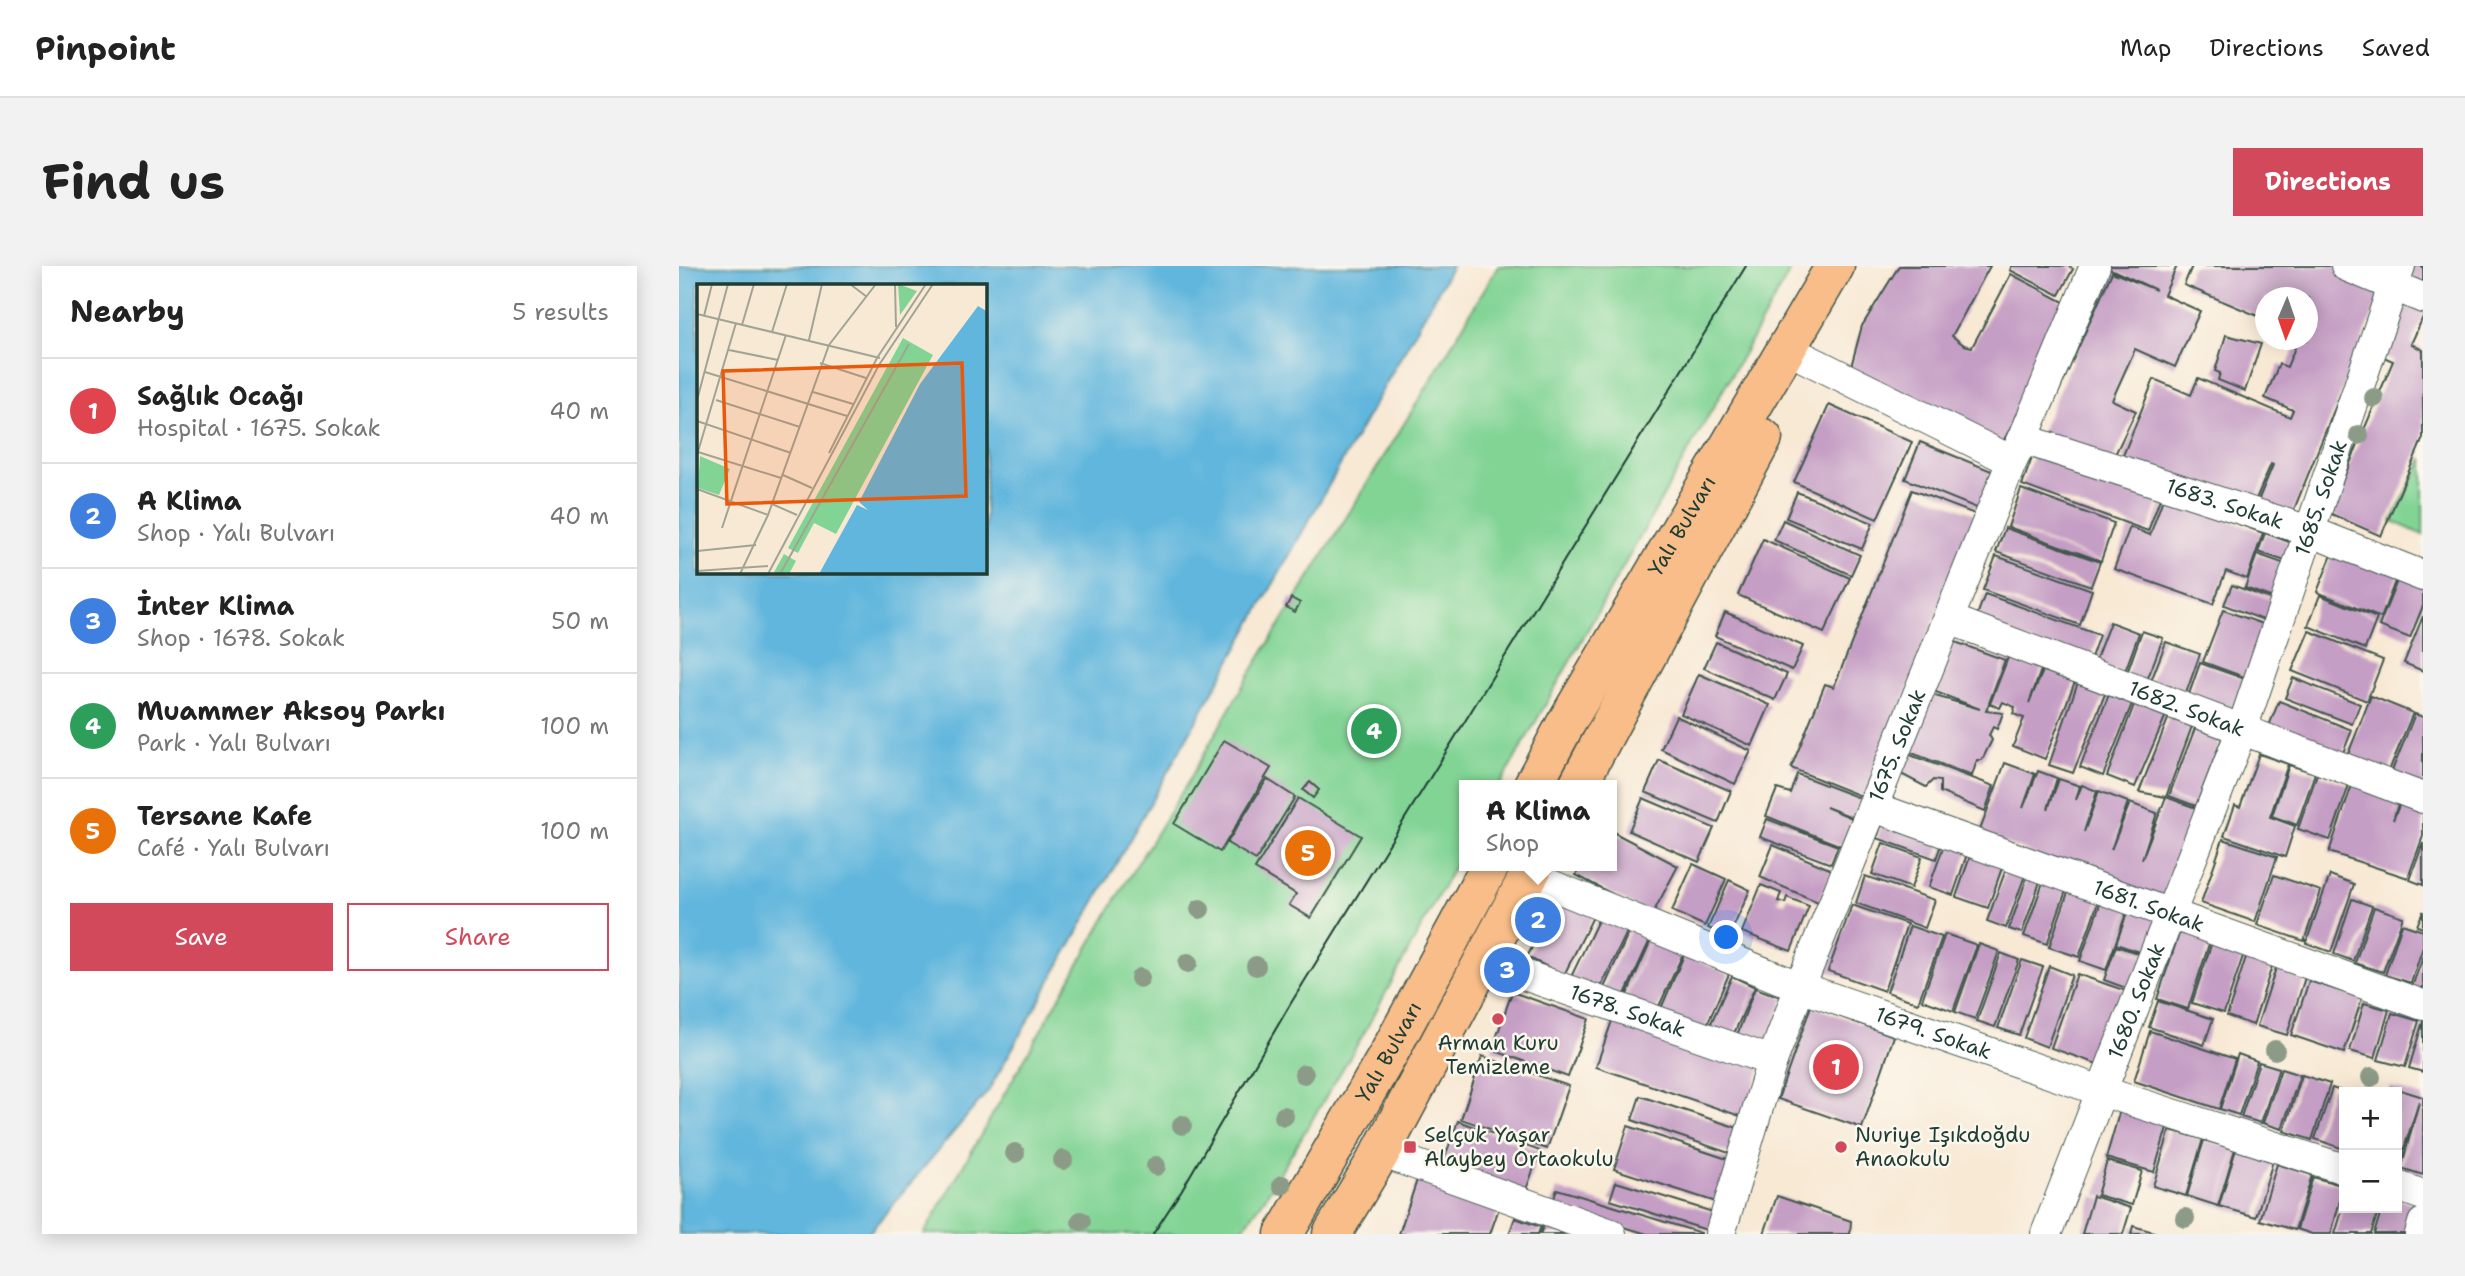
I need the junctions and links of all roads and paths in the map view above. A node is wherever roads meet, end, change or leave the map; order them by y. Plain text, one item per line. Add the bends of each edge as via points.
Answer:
1 (1835, 266) edge
2 (1862, 266) edge
3 (2095, 266) edge
4 (2346, 266) edge
5 (2397, 276) edge
6 (2423, 298) edge
7 (1805, 358) junction
8 (2018, 450) junction
9 (2309, 531) junction
10 (2423, 576) edge
11 (1949, 619) junction
12 (2242, 729) junction
13 (1536, 780) edge
14 (1581, 780) edge
15 (2423, 798) edge
16 (1874, 807) junction
17 (1487, 871) edge
18 (1532, 871) edge
19 (2171, 915) junction
20 (1484, 961) junction
21 (1800, 987) junction
22 (2423, 1005) edge
23 (1772, 1061) junction
24 (2101, 1091) junction
25 (1381, 1152) junction
26 (2339, 1167) edge
27 (2402, 1188) edge
28 (2423, 1195) edge
29 (2423, 1223) edge
30 (1284, 1234) edge
31 (1332, 1234) edge
32 (1611, 1234) edge
33 (1720, 1234) edge
34 (2046, 1234) edge
35 (2420, 1234) edge

1 - 13 main road, Yalı Bulvarı
2 - 7 main road, Yalı Bulvarı
3 - 8 street, 1675. Sokak
4 - 5 street
5 - 6 street
5 - 9 street, 1685. Sokak
7 - 8 street, 1683. Sokak
7 - 14 main road, Yalı Bulvarı
8 - 9 street, 1683. Sokak
8 - 11 street, 1675. Sokak
9 - 10 street, 1683. Sokak
9 - 12 street, 1685. Sokak
11 - 12 street, 1682. Sokak
11 - 16 street, 1675. Sokak
12 - 15 street, 1682. Sokak
12 - 19 street, 1680. Sokak
16 - 19 street, 1681. Sokak
16 - 21 street, 1675. Sokak
17 - 30 main road, Yalı Bulvarı via 1389,1054
18 - 20 main road, Yalı Bulvarı
18 - 21 street, 1679. Sokak
19 - 22 street, 1681. Sokak
19 - 24 street, 1680. Sokak
20 - 23 street, 1678. Sokak
20 - 25 main road, Yalı Bulvarı
21 - 23 street, 1675. Sokak
21 - 24 street, 1679. Sokak
23 - 33 street, 1675. Sokak
24 - 26 street, 1679. Sokak
24 - 34 street, 1680. Sokak
25 - 31 main road, Yalı Bulvarı
25 - 32 street
27 - 28 street
29 - 35 street

